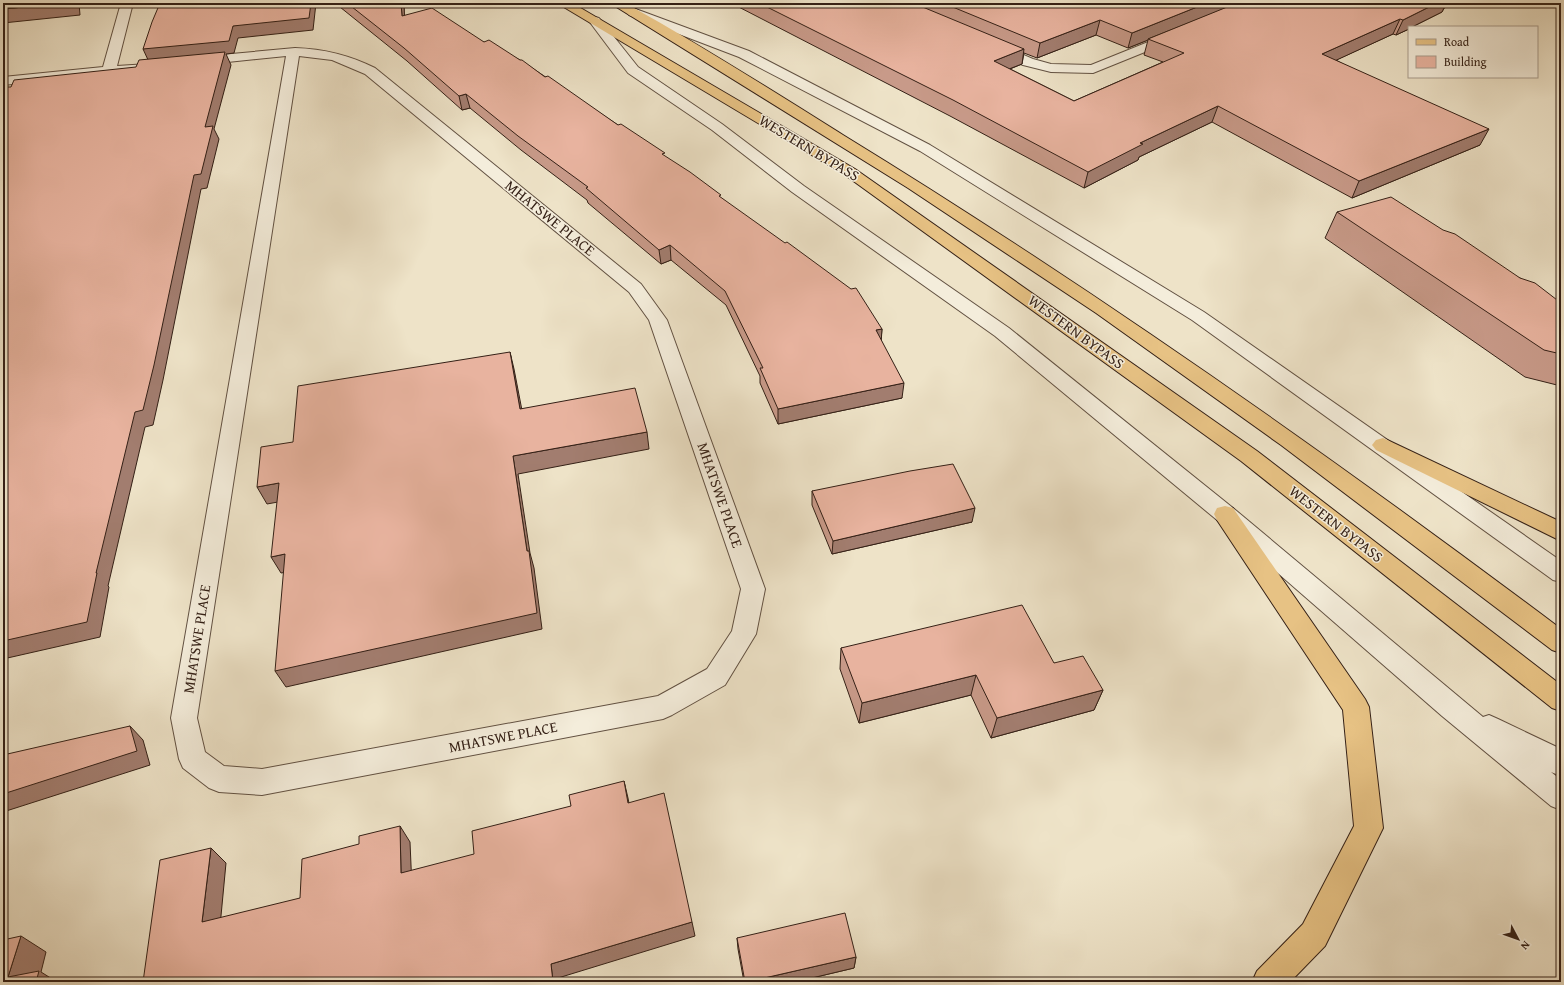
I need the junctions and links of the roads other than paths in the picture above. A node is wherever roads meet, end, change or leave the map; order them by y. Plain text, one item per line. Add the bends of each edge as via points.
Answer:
1 (127, 3) edge
2 (563, 3) edge
3 (616, 3) edge
4 (633, 12) junction
5 (595, 21) junction
6 (1188, 30) edge
7 (985, 44) edge
8 (294, 53) junction
9 (186, 63) edge
10 (155, 65) edge
11 (109, 70) junction
12 (3, 81) edge
13 (1383, 445) junction
14 (1225, 514) junction
15 (1561, 532) edge
16 (1561, 573) edge
17 (1561, 643) edge
18 (1561, 700) edge
19 (1451, 708) junction
20 (1561, 763) edge
21 (1561, 797) edge
22 (1268, 982) edge

1 - 11 street
2 - 5 main road, WESTERN BYPASS
3 - 4 main road, WESTERN BYPASS
4 - 13 street via 744,54 925,148 1198,316
4 - 17 main road, WESTERN BYPASS via 995,236 1246,410
5 - 14 street via 633,70 1002,332
5 - 18 main road, WESTERN BYPASS via 850,172 1249,456
6 - 7 street via 1093,69 1052,68 1028,62
8 - 8 street, MHATSWE PLACE via 184,718 193,759 219,780 262,782 663,707 716,677 744,634 753,589 658,320 635,288 370,71 346,60 323,54
8 - 9 street, MHATSWE PLACE
10 - 11 street
11 - 12 street
13 - 15 main road
13 - 16 street
14 - 19 street
14 - 22 main road via 1356,707 1369,828 1314,935
19 - 20 street
19 - 21 street

